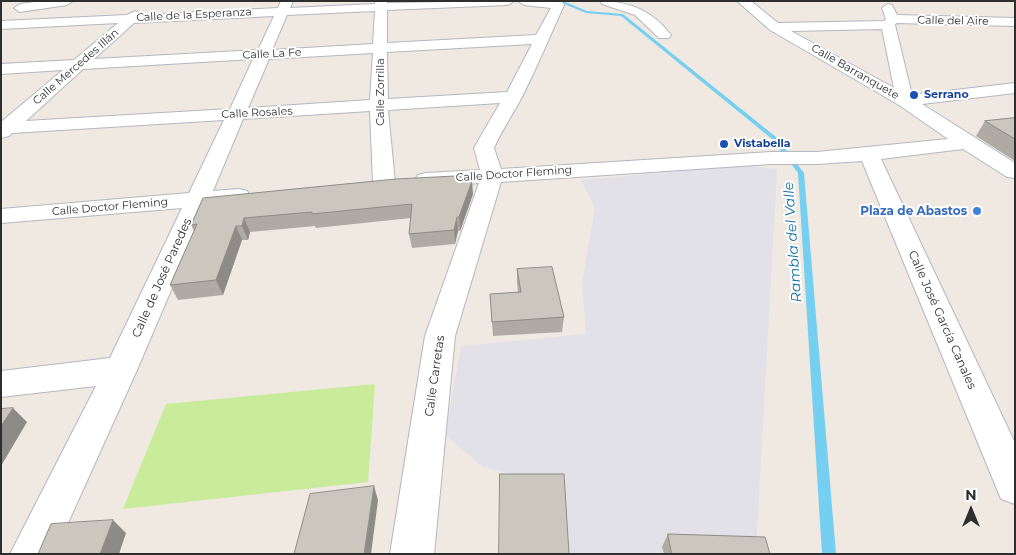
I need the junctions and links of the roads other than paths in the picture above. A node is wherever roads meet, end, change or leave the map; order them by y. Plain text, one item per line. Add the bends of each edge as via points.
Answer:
1 (67, 1) edge
2 (150, 1) edge
3 (508, 1) edge
4 (524, 1) edge
5 (606, 1) edge
6 (743, 1) edge
7 (889, 2) edge
8 (381, 4) edge
9 (285, 6) edge
10 (11, 9) dead end
11 (131, 18) junction
12 (890, 22) junction
13 (1015, 22) edge
14 (1, 25) edge
15 (776, 27) junction
16 (664, 35) dead end
17 (542, 39) junction
18 (382, 48) junction
19 (263, 55) junction
20 (78, 65) junction
21 (1, 69) edge
22 (1015, 88) edge
23 (513, 97) junction
24 (904, 101) junction
25 (379, 106) junction
26 (236, 114) junction
27 (3, 130) edge
28 (967, 143) junction
29 (869, 154) junction
30 (1015, 172) edge
31 (492, 176) junction
32 (375, 184) joint
33 (256, 195) edge
34 (197, 200) junction
35 (1, 216) edge
36 (121, 370) junction
37 (1, 384) edge
38 (1015, 486) edge
39 (32, 554) edge
40 (412, 554) edge

1 - 10 street
2 - 11 street, Calle Mercedes Illán
3 - 8 street, Calle de la Esperanza
4 - 17 street via 558,5
5 - 16 street via 638,12
6 - 15 street, Calle Barranquete
7 - 12 street
8 - 9 street, Calle de la Esperanza
8 - 18 street, Calle Zorrilla
9 - 11 street, Calle de la Esperanza
9 - 19 street, Calle de José Paredes
11 - 14 street, Calle de la Esperanza
11 - 20 street, Calle Mercedes Illán
12 - 13 street, Calle del Aire
12 - 15 street, Calle del Aire
12 - 24 street
15 - 24 street, Calle Barranquete
17 - 18 street, Calle La Fe
17 - 23 street
18 - 19 street, Calle La Fe
18 - 25 street, Calle Zorrilla
19 - 20 street, Calle La Fe
19 - 26 street, Calle de José Paredes
20 - 21 street, Calle La Fe
20 - 27 street, Calle Mercedes Illán
22 - 24 street
23 - 25 street, Calle Rosales
23 - 31 street via 484,148
24 - 28 street, Calle Barranquete
25 - 26 street, Calle Rosales
25 - 32 street, Calle Zorrilla
26 - 27 street, Calle Rosales
26 - 34 street, Calle de José Paredes
28 - 29 street, Calle Doctor Fleming
28 - 30 street, Calle Barranquete
29 - 31 street, Calle Doctor Fleming
29 - 38 street, Calle José García Canales
31 - 32 street, Calle Doctor Fleming
31 - 40 street, Calle Carretas via 440,336
33 - 34 street, Calle Doctor Fleming
34 - 35 street, Calle Doctor Fleming
34 - 36 street, Calle de José Paredes
36 - 37 street
36 - 39 street, Calle de José Paredes

